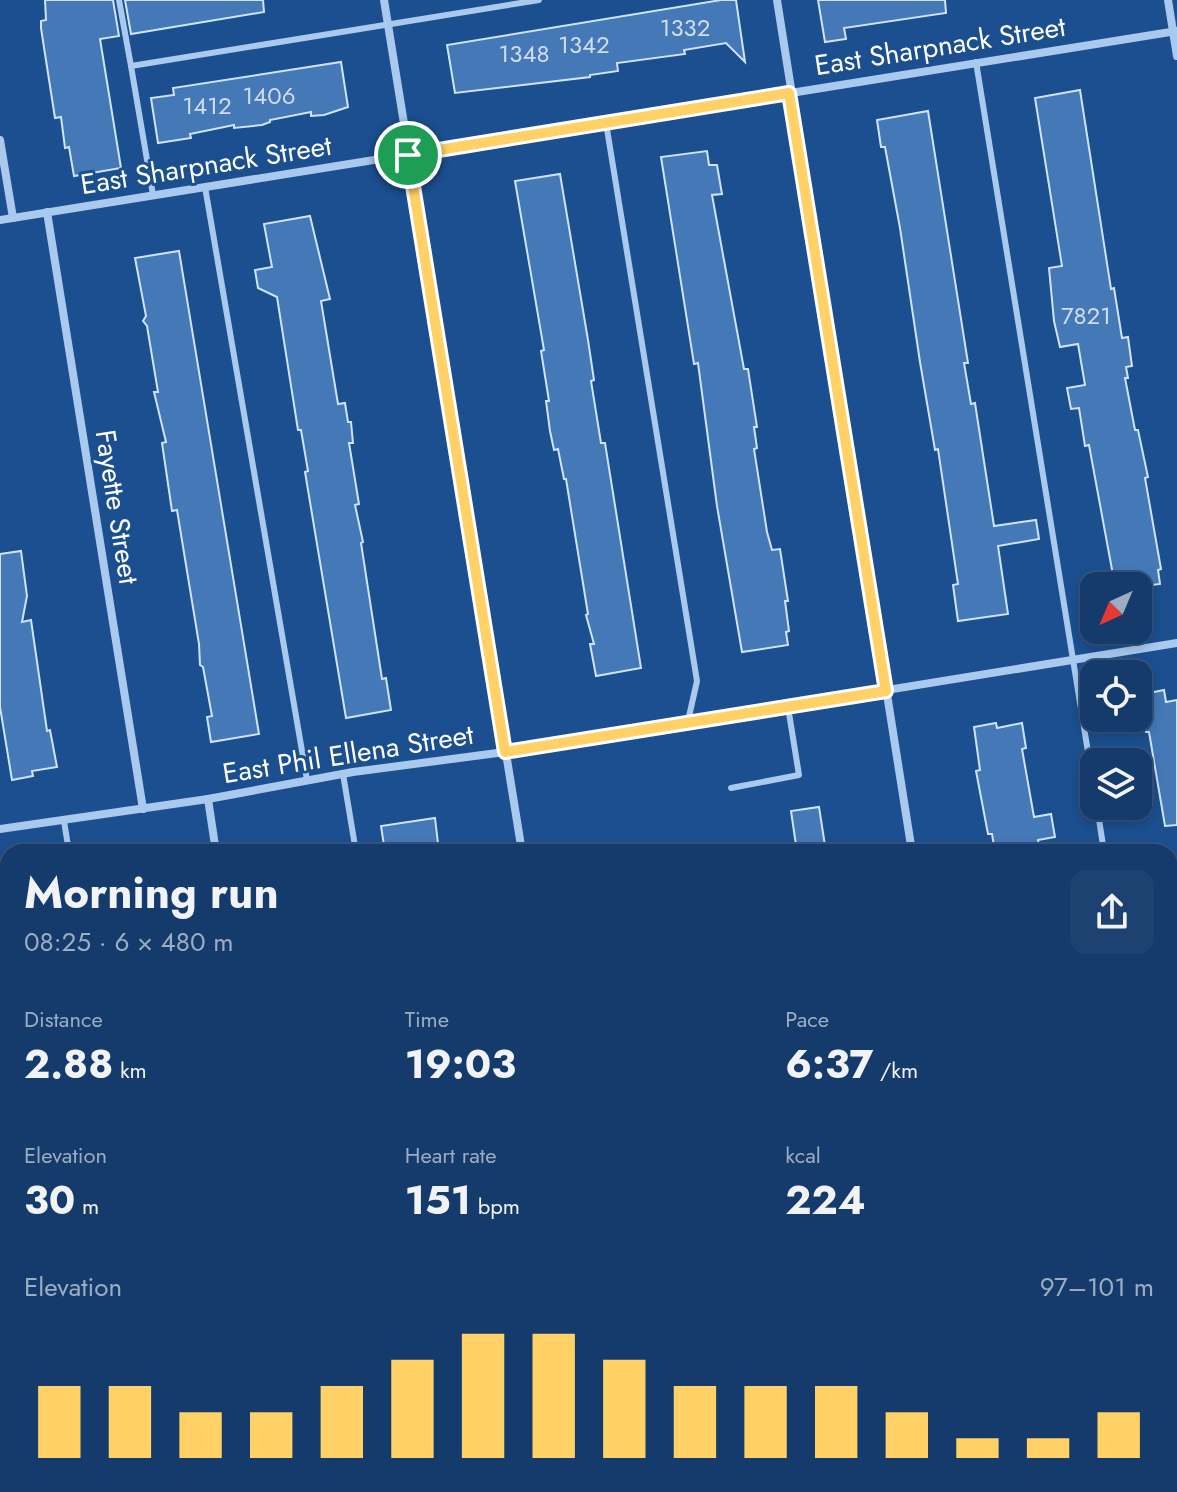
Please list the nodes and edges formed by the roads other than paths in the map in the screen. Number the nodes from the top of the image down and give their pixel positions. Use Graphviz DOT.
graph roads {
  1 [pos="119,0"];
  2 [pos="384,0"];
  3 [pos="539,0"];
  4 [pos="777,0"];
  5 [pos="1168,0"];
  6 [pos="388,23"];
  7 [pos="1175,32"];
  8 [pos="1177,56"];
  9 [pos="976,62"];
  10 [pos="131,66"];
  11 [pos="789,93"];
  12 [pos="606,123"];
  13 [pos="0,140"];
  14 [pos="408,155"];
  15 [pos="205,187"];
  16 [pos="153,195"];
  17 [pos="47,212"];
  18 [pos="13,218"];
  19 [pos="0,220"];
  20 [pos="1177,643"];
  21 [pos="1073,661"];
  22 [pos="886,691"];
  23 [pos="788,707"];
  24 [pos="688,721"];
  25 [pos="1087,748"];
  26 [pos="505,752"];
  27 [pos="343,774"];
  28 [pos="307,780"];
  29 [pos="731,788"];
  30 [pos="208,799"];
  31 [pos="143,809"];
  32 [pos="1099,820"];
  33 [pos="64,821"];
  34 [pos="0,829"];
  35 [pos="68,844"];
  36 [pos="215,844"];
  37 [pos="355,844"];
  38 [pos="521,844"];
  39 [pos="911,844"];
  40 [pos="1103,844"];
  1 -- 10 [label="lane"];
  2 -- 6 [label="street"];
  3 -- 6 [label="lane"];
  4 -- 11 [label="street"];
  5 -- 7 [label="street"];
  6 -- 10 [label="lane"];
  6 -- 14 [label="street"];
  7 -- 8 [label="street"];
  7 -- 9 [label="street, East Sharpnack Street"];
  9 -- 11 [label="street, East Sharpnack Street"];
  9 -- 21 [label="lane"];
  10 -- 16 [label="lane"];
  11 -- 12 [label="street, East Sharpnack Street"];
  11 -- 22 [label="street"];
  12 -- 14 [label="street, East Sharpnack Street"];
  12 -- 24 [label="lane"];
  13 -- 18 [label="street"];
  14 -- 15 [label="street, East Sharpnack Street"];
  14 -- 26 [label="street"];
  15 -- 16 [label="street, East Sharpnack Street"];
  15 -- 28 [label="lane"];
  16 -- 17 [label="street, East Sharpnack Street"];
  17 -- 18 [label="street, East Sharpnack Street"];
  17 -- 31 [label="street, Fayette Street"];
  18 -- 19 [label="street, East Sharpnack Street"];
  20 -- 21 [label="street, East Phil Ellena Street"];
  21 -- 22 [label="street, East Phil Ellena Street"];
  21 -- 25 [label="lane"];
  22 -- 23 [label="street, East Phil Ellena Street"];
  22 -- 39 [label="street"];
  23 -- 24 [label="street, East Phil Ellena Street"];
  23 -- 29 [label="lane"];
  24 -- 26 [label="street, East Phil Ellena Street"];
  26 -- 27 [label="street, East Phil Ellena Street"];
  26 -- 38 [label="street"];
  27 -- 28 [label="street, East Phil Ellena Street"];
  27 -- 37 [label="lane"];
  28 -- 30 [label="street, East Phil Ellena Street"];
  30 -- 31 [label="street, East Phil Ellena Street"];
  30 -- 36 [label="street"];
  31 -- 33 [label="street, East Phil Ellena Street"];
  32 -- 40 [label="lane"];
  33 -- 34 [label="street, East Phil Ellena Street"];
  33 -- 35 [label="lane"];
}
